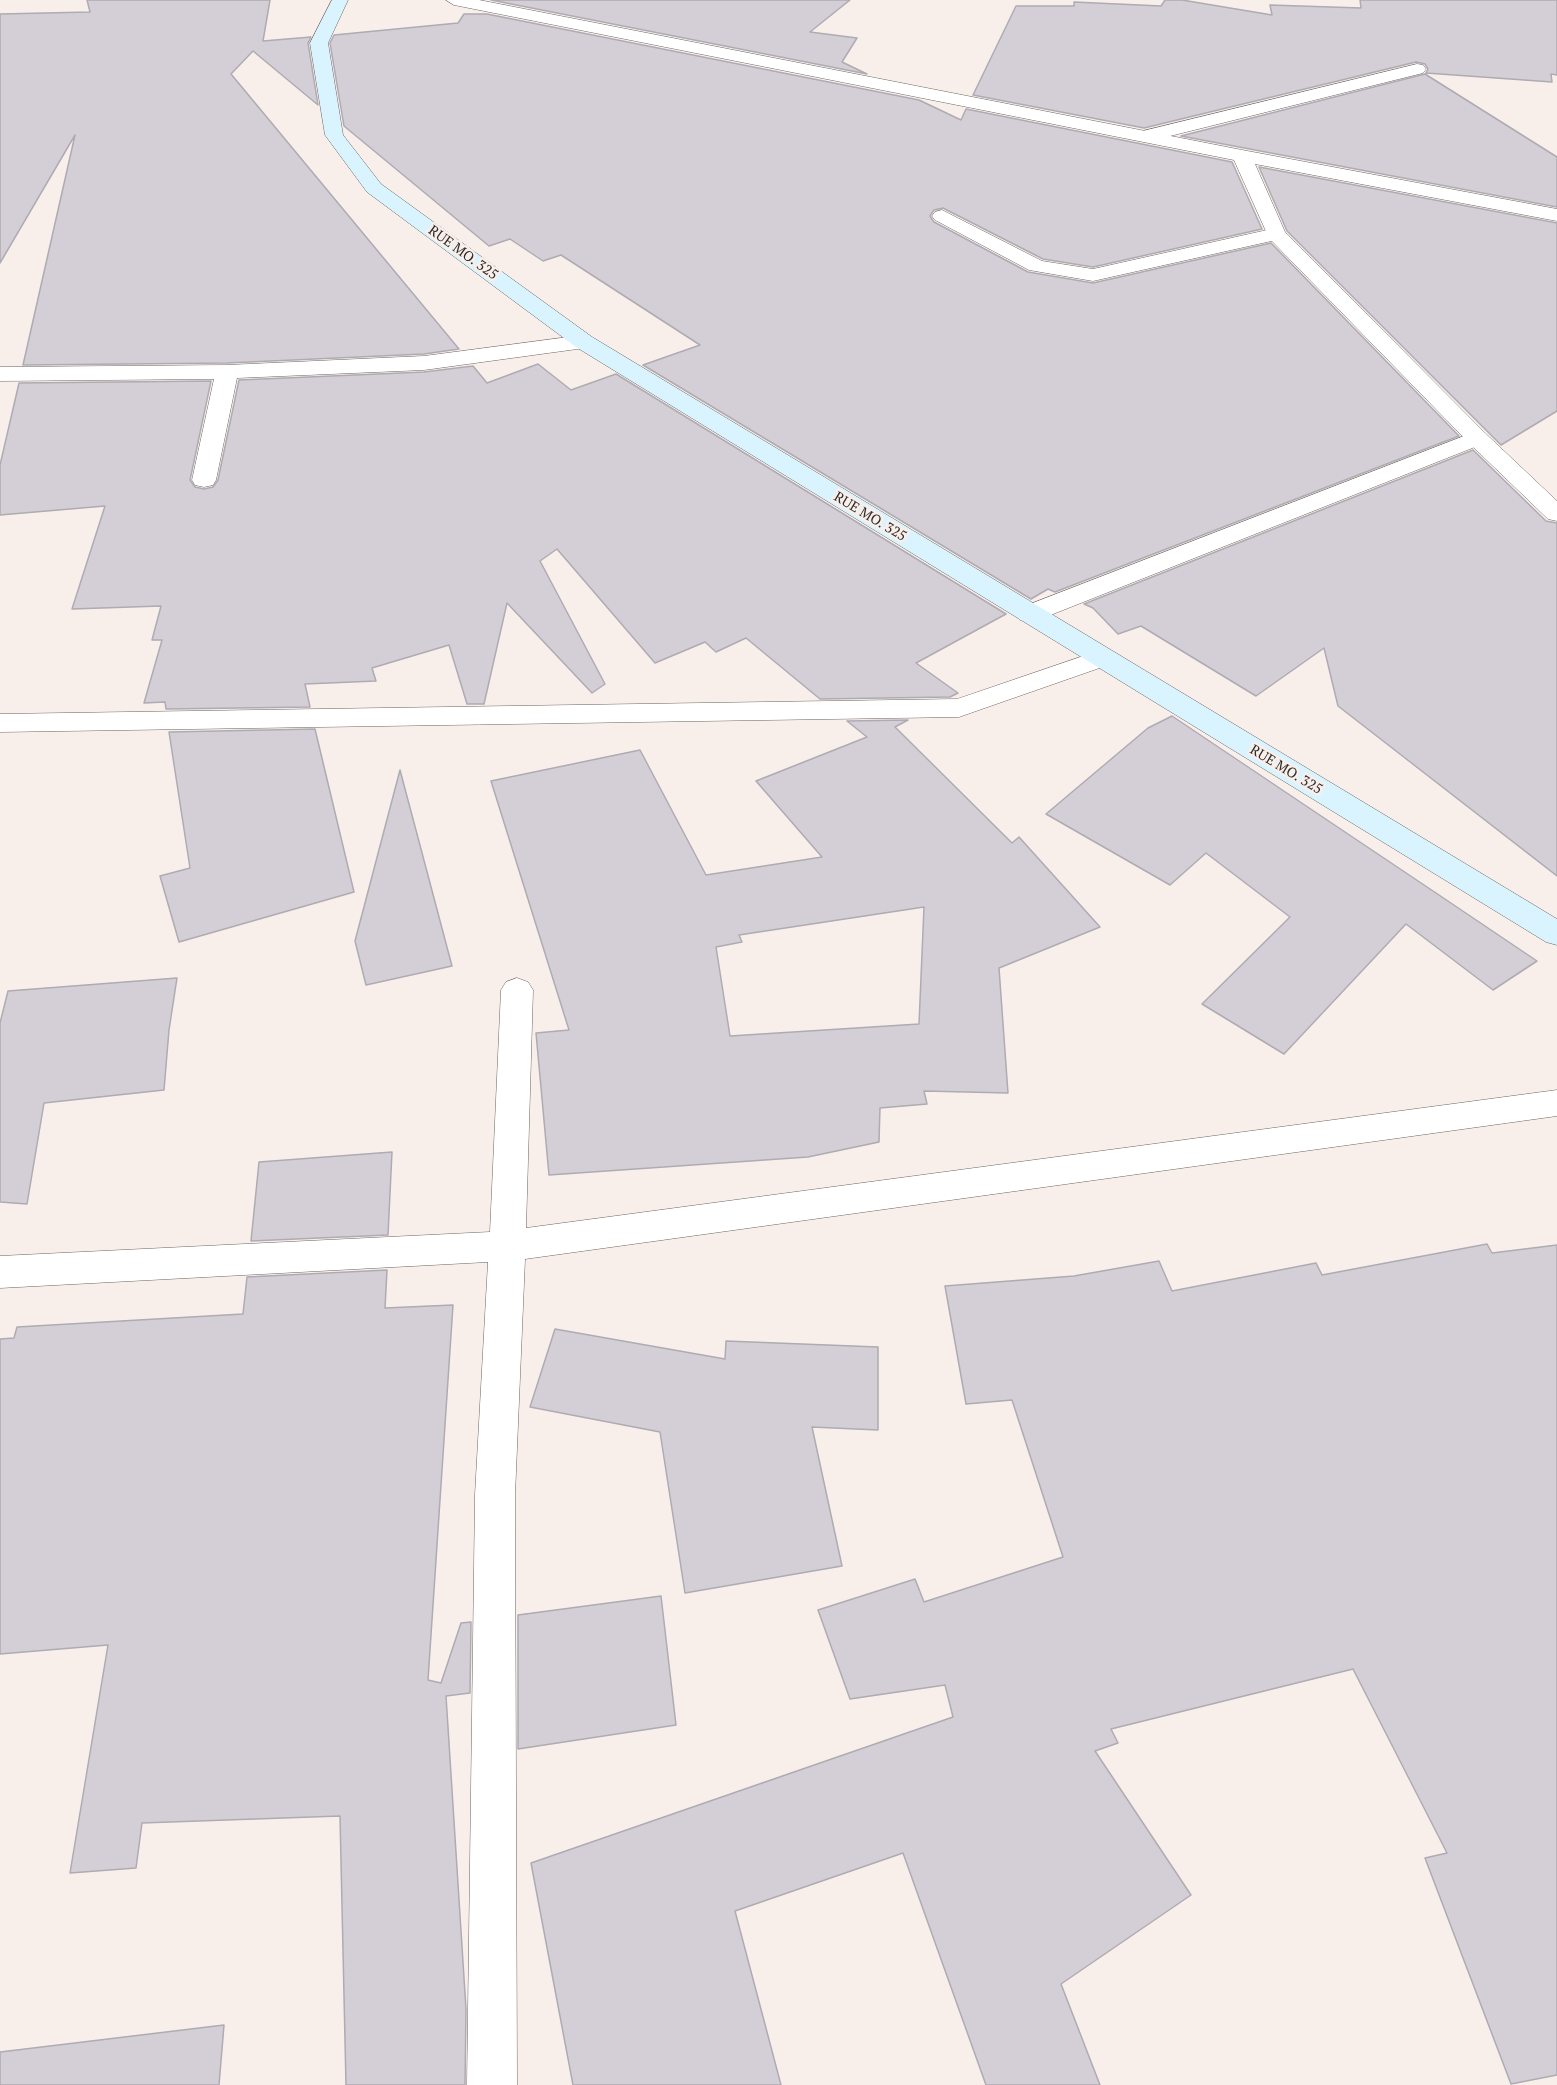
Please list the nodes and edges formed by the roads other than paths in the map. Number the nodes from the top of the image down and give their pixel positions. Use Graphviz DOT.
graph roads {
  1 [pos="340,0"];
  2 [pos="454,0"];
  3 [pos="1417,69"];
  4 [pos="1146,136"];
  5 [pos="1242,156"];
  6 [pos="1557,215"];
  7 [pos="942,216"];
  8 [pos="1276,234"];
  9 [pos="584,342"];
  10 [pos="227,372"];
  11 [pos="0,374"];
  12 [pos="1476,438"];
  13 [pos="204,480"];
  14 [pos="1557,514"];
  15 [pos="1029,614"];
  16 [pos="1101,658"];
  17 [pos="0,723"];
  18 [pos="1557,934"];
  19 [pos="517,990"];
  20 [pos="1557,1103"];
  21 [pos="507,1246"];
  22 [pos="0,1272"];
  23 [pos="492,2085"];
  1 -- 9 [label="street, RUE MO. 325"];
  2 -- 4 [label="street"];
  3 -- 4 [label="street"];
  4 -- 5 [label="street"];
  5 -- 6 [label="street"];
  5 -- 8 [label="street"];
  7 -- 8 [label="street"];
  8 -- 12 [label="street"];
  9 -- 10 [label="street"];
  9 -- 15 [label="street, RUE MO. 325"];
  10 -- 11 [label="street"];
  10 -- 13 [label="street"];
  12 -- 14 [label="street"];
  12 -- 15 [label="street"];
  15 -- 16 [label="street, RUE MO. 325"];
  16 -- 17 [label="street"];
  16 -- 18 [label="street, RUE MO. 325"];
  19 -- 21 [label="street"];
  20 -- 21 [label="street"];
  21 -- 22 [label="street"];
  21 -- 23 [label="street"];
}
